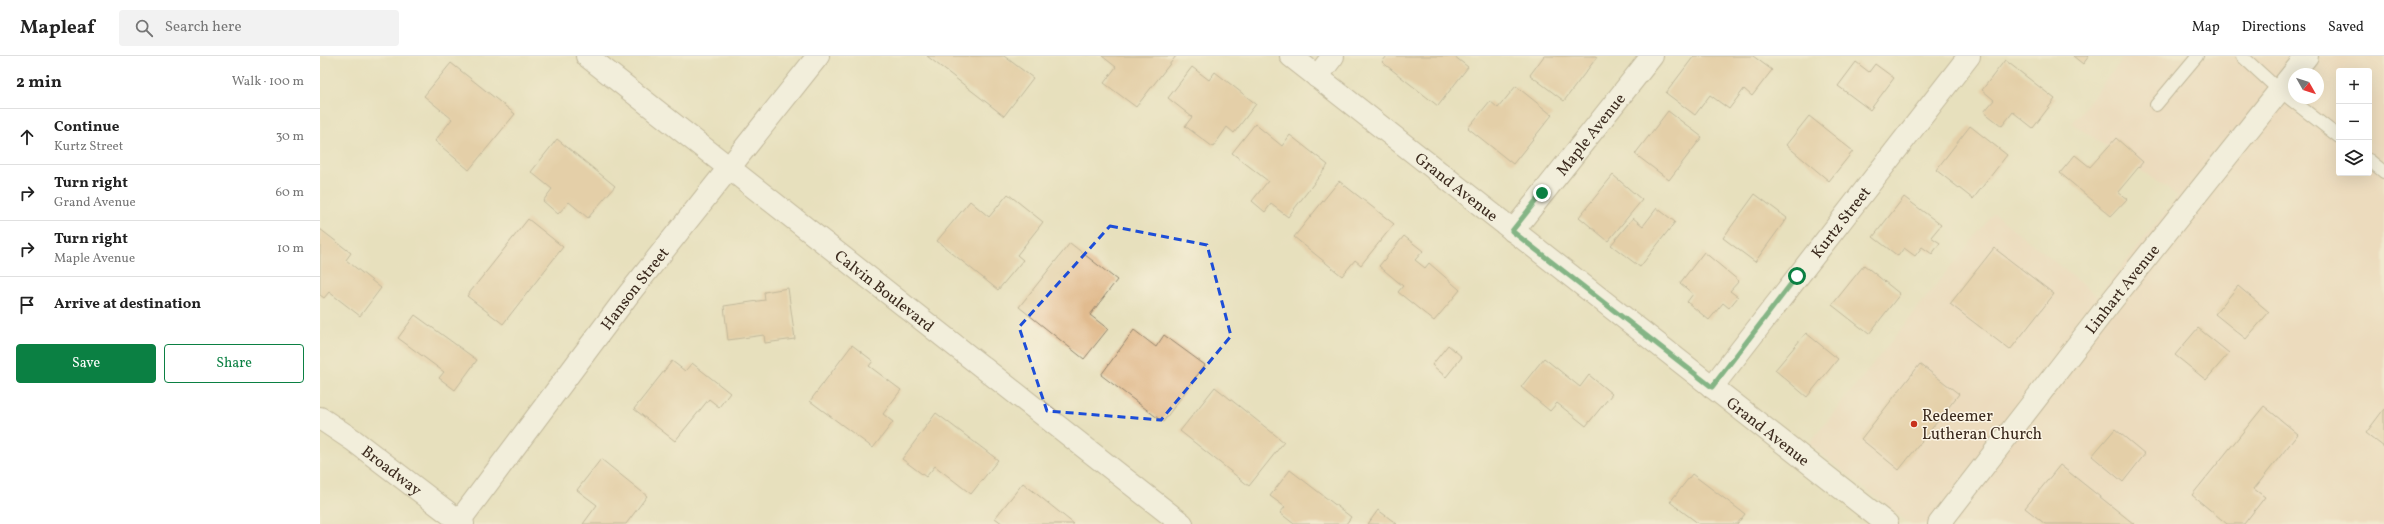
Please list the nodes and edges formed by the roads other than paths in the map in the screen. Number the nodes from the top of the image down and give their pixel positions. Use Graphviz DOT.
graph roads {
  1 [pos="587,56"];
  2 [pos="818,56"];
  3 [pos="1291,56"];
  4 [pos="1333,56"];
  5 [pos="1652,56"];
  6 [pos="1969,56"];
  7 [pos="2197,56"];
  8 [pos="2307,56"];
  9 [pos="2249,58"];
  10 [pos="1317,77"];
  11 [pos="2280,91"];
  12 [pos="2156,105"];
  13 [pos="2336,135"];
  14 [pos="2372,162"];
  15 [pos="729,168"];
  16 [pos="2384,172"];
  17 [pos="1512,231"];
  18 [pos="1712,387"];
  19 [pos="320,418"];
  20 [pos="460,523"];
  21 [pos="1182,524"];
  22 [pos="1887,524"];
  23 [pos="1938,524"];
  1 -- 15 [label="street, Calvin Boulevard"];
  2 -- 15 [label="street, Hanson Street"];
  3 -- 10 [label="street, Grand Avenue"];
  4 -- 10 [label="street"];
  5 -- 17 [label="street, Maple Avenue"];
  6 -- 18 [label="street, Kurtz Street"];
  7 -- 12 [label="lane"];
  8 -- 11 [label="street, Linhart Avenue"];
  9 -- 11 [label="lane"];
  10 -- 17 [label="street, Grand Avenue"];
  11 -- 13 [label="lane"];
  11 -- 23 [label="street, Linhart Avenue"];
  14 -- 16 [label="lane"];
  15 -- 20 [label="street, Hanson Street"];
  15 -- 21 [label="street, Calvin Boulevard"];
  17 -- 18 [label="street, Grand Avenue"];
  18 -- 22 [label="street, Grand Avenue"];
  19 -- 20 [label="street, Broadway"];
}
